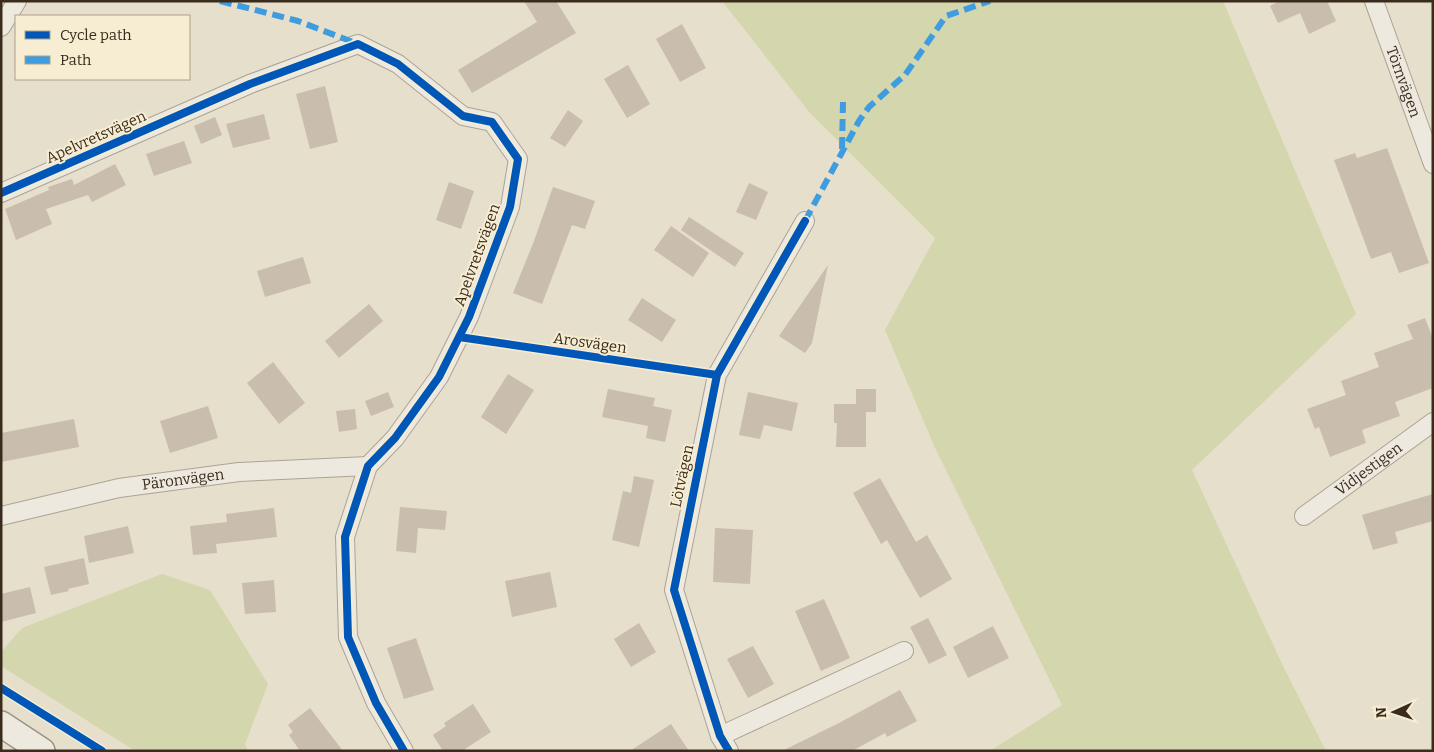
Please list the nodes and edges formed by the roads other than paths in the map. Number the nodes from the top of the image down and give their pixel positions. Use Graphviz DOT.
graph roads {
  1 [pos="17,1"];
  2 [pos="1374,1"];
  3 [pos="1,27"];
  4 [pos="1433,164"];
  5 [pos="1,193"];
  6 [pos="805,221"];
  7 [pos="1433,422"];
  8 [pos="368,466"];
  9 [pos="1,516"];
  10 [pos="1304,516"];
  11 [pos="904,651"];
  12 [pos="1,724"];
  13 [pos="724,743"];
  14 [pos="42,751"];
  15 [pos="404,751"];
  1 -- 3 [label="street"];
  2 -- 4 [label="street, Törnvägen"];
  5 -- 8 [label="street, Apelvretsvägen"];
  6 -- 13 [label="street, Lötvägen"];
  7 -- 10 [label="street, Vidjestigen"];
  8 -- 9 [label="street, Päronvägen"];
  8 -- 15 [label="street, Apelvretsvägen"];
  11 -- 13 [label="street, Lötvägen"];
  12 -- 14 [label="main road"];
}
